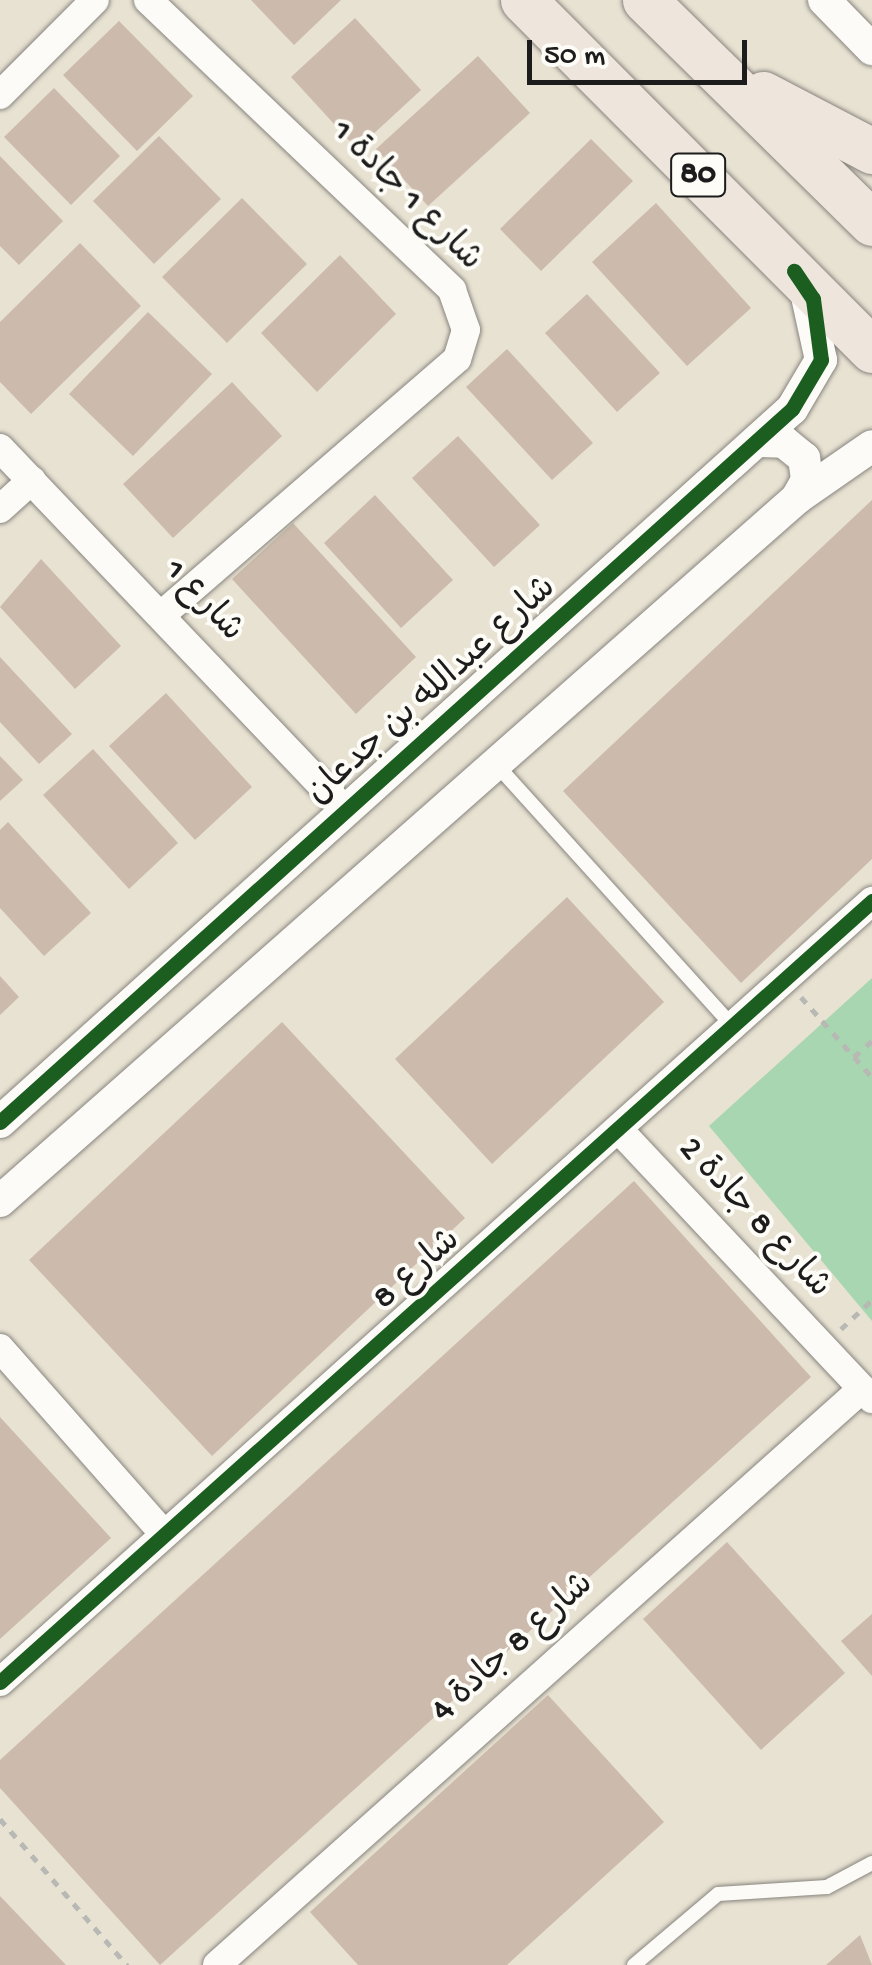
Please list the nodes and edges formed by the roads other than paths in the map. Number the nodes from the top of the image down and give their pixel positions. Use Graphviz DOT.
graph roads {
  1 [pos="95,0"];
  2 [pos="148,0"];
  3 [pos="524,0"];
  4 [pos="644,0"];
  5 [pos="824,0"];
  6 [pos="872,48"];
  7 [pos="710,64"];
  8 [pos="0,95"];
  9 [pos="872,151"];
  10 [pos="872,223"];
  11 [pos="794,271"];
  12 [pos="872,350"];
  13 [pos="760,441"];
  14 [pos="872,446"];
  15 [pos="0,448"];
  16 [pos="32,480"];
  17 [pos="797,498"];
  18 [pos="0,509"];
  19 [pos="163,614"];
  20 [pos="493,762"];
  21 [pos="345,810"];
  22 [pos="872,901"];
  23 [pos="122,1012"];
  24 [pos="734,1028"];
  25 [pos="73,1056"];
  26 [pos="158,1058"];
  27 [pos="105,1106"];
  28 [pos="0,1122"];
  29 [pos="622,1133"];
  30 [pos="0,1202"];
  31 [pos="0,1348"];
  32 [pos="867,1394"];
  33 [pos="164,1534"];
  34 [pos="0,1682"];
  35 [pos="872,1863"];
  36 [pos="217,1965"];
  37 [pos="634,1965"];
  1 -- 8 [label="street"];
  2 -- 19 [label="street, شارع 1 جادة 1"];
  3 -- 11 [label="highway, 80"];
  4 -- 7 [label="highway, 80"];
  5 -- 6 [label="street"];
  7 -- 9 [label="highway"];
  7 -- 10 [label="highway, 80"];
  11 -- 12 [label="highway, 80"];
  11 -- 13 [label="street, شارع عبدالله بن جدعان"];
  13 -- 17 [label="street"];
  13 -- 21 [label="street, شارع عبدالله بن جدعان"];
  14 -- 17 [label="street"];
  15 -- 16 [label="street, شارع 1"];
  16 -- 18 [label="street"];
  16 -- 19 [label="street, شارع 1"];
  17 -- 20 [label="street"];
  19 -- 21 [label="street, شارع 1"];
  20 -- 24 [label="lane"];
  20 -- 26 [label="street"];
  21 -- 23 [label="street, شارع عبدالله بن جدعان"];
  22 -- 24 [label="street, شارع 8"];
  23 -- 25 [label="street, شارع عبدالله بن جدعان"];
  23 -- 26 [label="street"];
  24 -- 29 [label="street, شارع 8"];
  25 -- 27 [label="street"];
  25 -- 28 [label="street, شارع عبدالله بن جدعان"];
  26 -- 27 [label="street"];
  27 -- 30 [label="street"];
  29 -- 32 [label="street, شارع 8 جادة 2"];
  29 -- 33 [label="street, شارع 8"];
  31 -- 33 [label="street"];
  32 -- 36 [label="street, شارع 8 جادة 4"];
  33 -- 34 [label="street, شارع 8"];
  35 -- 37 [label="lane"];
}
